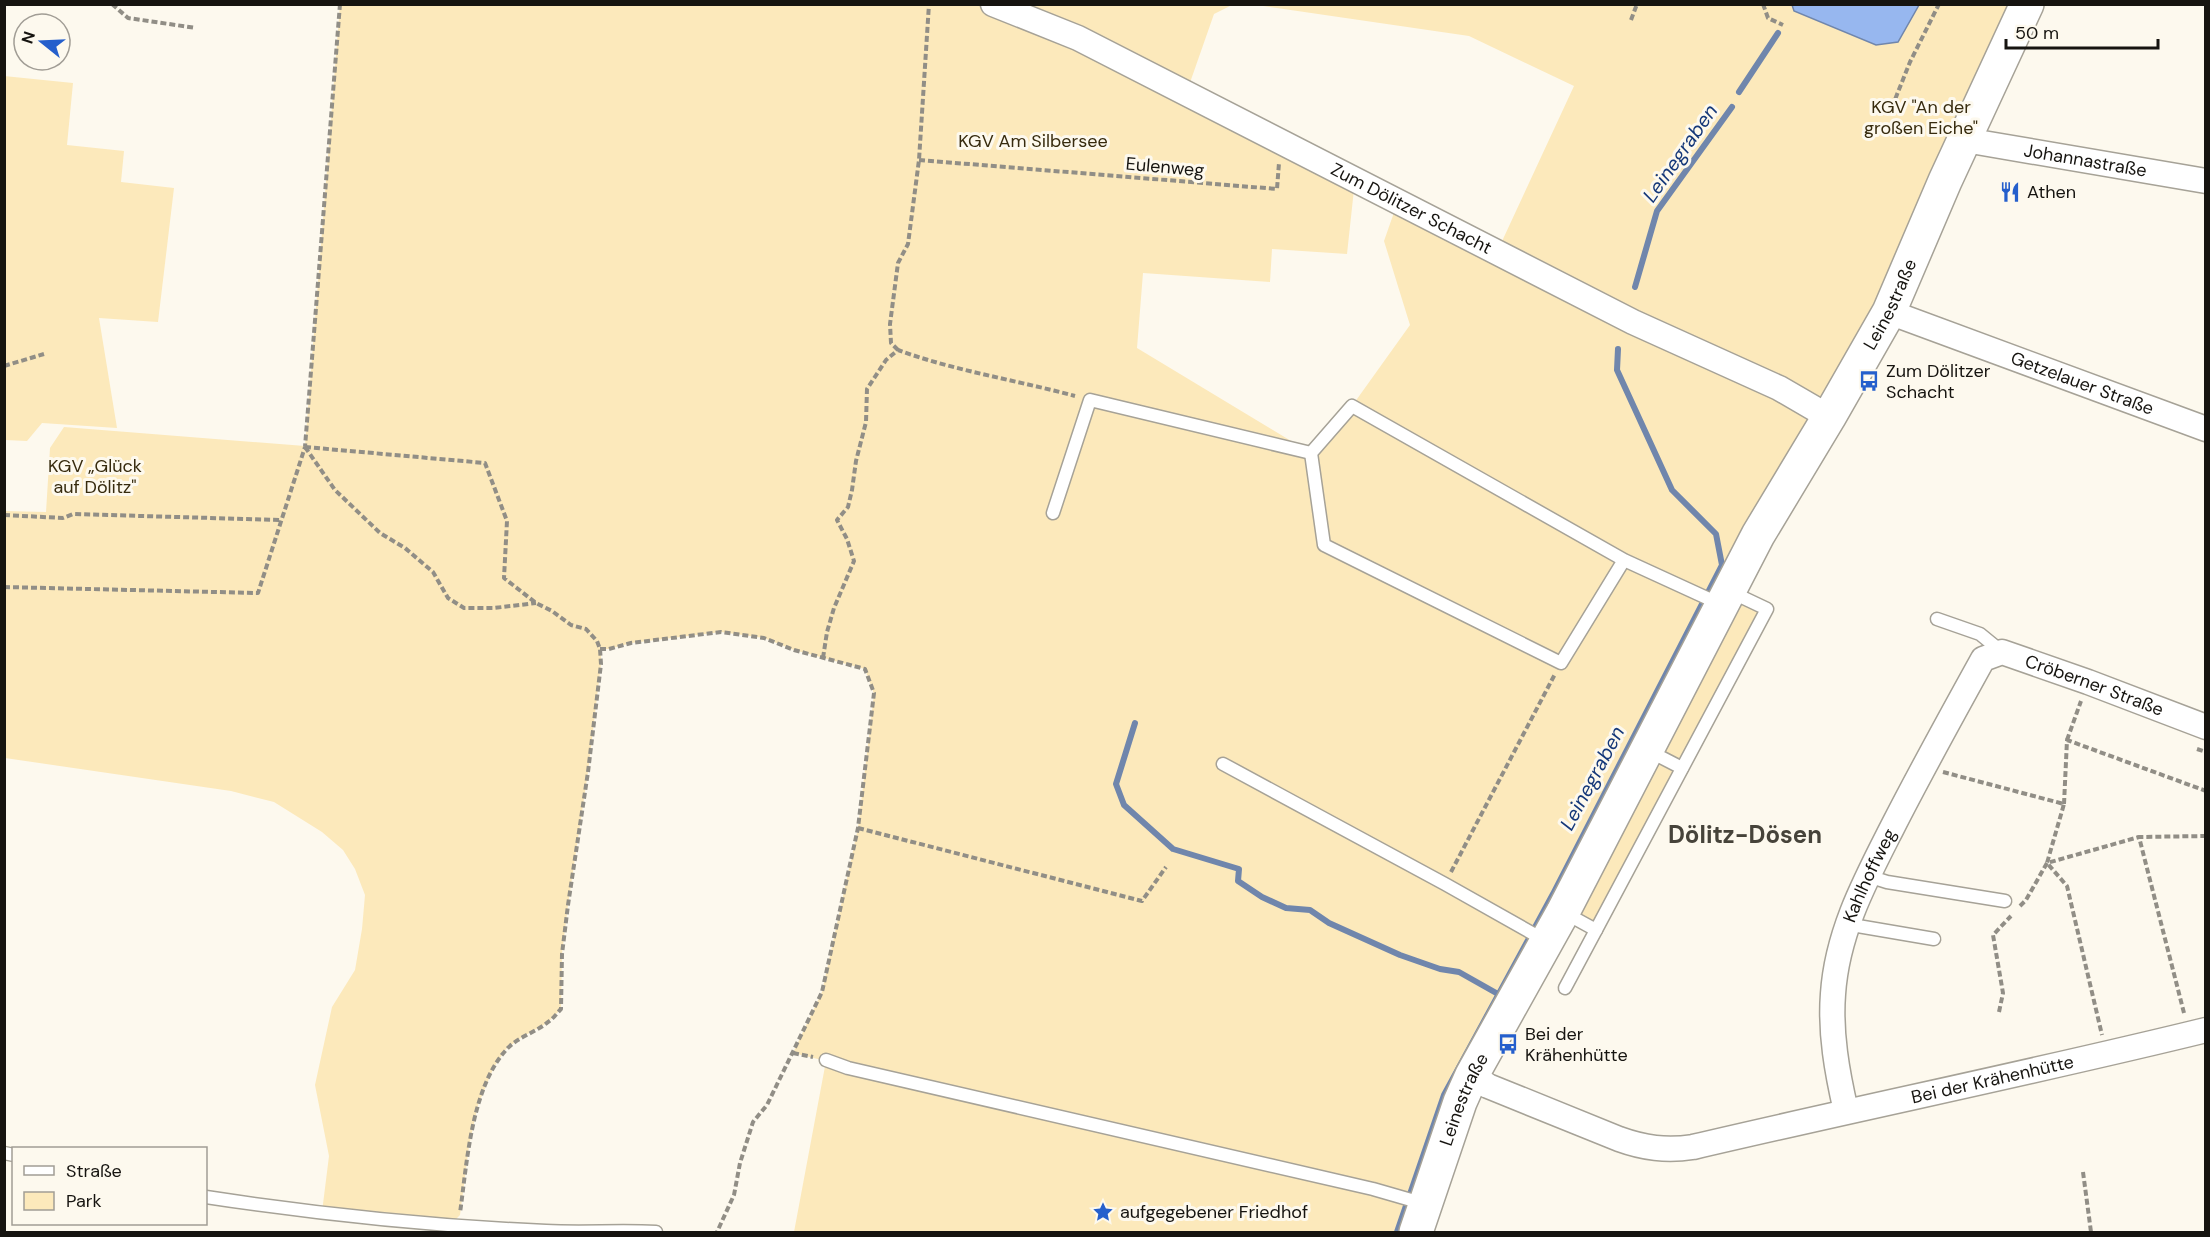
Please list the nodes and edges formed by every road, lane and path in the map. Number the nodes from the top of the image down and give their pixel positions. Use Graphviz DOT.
graph roads {
  1 [pos="112,4"];
  2 [pos="340,4"];
  3 [pos="929,4"];
  4 [pos="993,4"];
  5 [pos="1637,4"];
  6 [pos="1763,4"];
  7 [pos="1939,4"];
  8 [pos="2027,4"];
  9 [pos="1631,20"];
  10 [pos="1783,25"];
  11 [pos="196,28"];
  12 [pos="1892,107"];
  13 [pos="1965,140"];
  14 [pos="919,160"];
  15 [pos="2205,181"];
  16 [pos="1277,189"];
  17 [pos="1889,312"];
  18 [pos="898,350"];
  19 [pos="44,354"];
  20 [pos="4,366"];
  21 [pos="1090,400"];
  22 [pos="1829,417"];
  23 [pos="2205,429"];
  24 [pos="305,447"];
  25 [pos="1311,453"];
  26 [pos="1053,513"];
  27 [pos="4,515"];
  28 [pos="281,520"];
  29 [pos="1624,560"];
  30 [pos="4,587"];
  31 [pos="1715,597"];
  32 [pos="536,603"];
  33 [pos="1938,619"];
  34 [pos="600,648"];
  35 [pos="1993,656"];
  36 [pos="823,658"];
  37 [pos="1561,663"];
  38 [pos="2088,682"];
  39 [pos="2205,727"];
  40 [pos="2067,740"];
  41 [pos="1647,750"];
  42 [pos="1223,764"];
  43 [pos="1923,767"];
  44 [pos="1682,768"];
  45 [pos="2205,791"];
  46 [pos="2064,804"];
  47 [pos="858,828"];
  48 [pos="2205,836"];
  49 [pos="2139,837"];
  50 [pos="2047,863"];
  51 [pos="1166,867"];
  52 [pos="1868,876"];
  53 [pos="1445,884"];
  54 [pos="2005,901"];
  55 [pos="1563,912"];
  56 [pos="1846,924"];
  57 [pos="1596,930"];
  58 [pos="1537,936"];
  59 [pos="1934,939"];
  60 [pos="1565,988"];
  61 [pos="1999,1012"];
  62 [pos="2197,1032"];
  63 [pos="2106,1054"];
  64 [pos="826,1060"];
  65 [pos="1472,1075"];
  66 [pos="1846,1111"];
  67 [pos="2084,1172"];
  68 [pos="207,1197"];
  69 [pos="1415,1209"];
  70 [pos="450,1225"];
  71 [pos="548,1232"];
  72 [pos="656,1233"];
  73 [pos="717,1233"];
  74 [pos="2091,1233"];
  1 -- 11 [label="path"];
  2 -- 24 [label="path"];
  3 -- 14 [label="path"];
  4 -- 22 [label="street, Zum Dölitzer Schacht"];
  5 -- 9 [label="path"];
  6 -- 10 [label="path"];
  7 -- 12 [label="path"];
  8 -- 13 [label="main road, Leinestraße"];
  13 -- 15 [label="street, Johannastraße"];
  13 -- 17 [label="main road, Leinestraße"];
  14 -- 16 [label="path, Eulenweg"];
  14 -- 18 [label="path"];
  17 -- 22 [label="main road, Leinestraße"];
  17 -- 23 [label="street, Getzelauer Straße"];
  18 -- 21 [label="path"];
  18 -- 36 [label="path"];
  19 -- 20 [label="path"];
  21 -- 25 [label="lane"];
  21 -- 26 [label="lane"];
  22 -- 31 [label="main road, Leinestraße"];
  24 -- 28 [label="path"];
  24 -- 32 [label="path"];
  24 -- 32 [label="path"];
  25 -- 29 [label="lane"];
  25 -- 37 [label="lane"];
  27 -- 28 [label="path"];
  28 -- 30 [label="path"];
  29 -- 31 [label="lane"];
  29 -- 37 [label="lane"];
  31 -- 41 [label="main road, Leinestraße"];
  31 -- 44 [label="lane"];
  32 -- 34 [label="path"];
  33 -- 35 [label="lane"];
  34 -- 36 [label="path"];
  34 -- 70 [label="path"];
  35 -- 38 [label="street, Cröberner Straße"];
  35 -- 43 [label="street, Kahlhoffweg"];
  36 -- 47 [label="path"];
  37 -- 53 [label="path"];
  38 -- 39 [label="street, Cröberner Straße"];
  38 -- 40 [label="path"];
  40 -- 45 [label="path"];
  40 -- 46 [label="path"];
  41 -- 44 [label="lane"];
  41 -- 55 [label="main road, Leinestraße"];
  42 -- 53 [label="lane"];
  43 -- 46 [label="path"];
  43 -- 52 [label="street, Kahlhoffweg"];
  44 -- 57 [label="lane"];
  46 -- 50 [label="path"];
  47 -- 51 [label="path"];
  47 -- 73 [label="path"];
  48 -- 49 [label="path"];
  49 -- 50 [label="path"];
  49 -- 62 [label="path"];
  50 -- 61 [label="path"];
  50 -- 63 [label="path"];
  52 -- 54 [label="lane"];
  52 -- 56 [label="street, Kahlhoffweg"];
  53 -- 58 [label="lane"];
  55 -- 57 [label="lane"];
  55 -- 58 [label="main road, Leinestraße"];
  56 -- 59 [label="lane"];
  56 -- 66 [label="street, Kahlhoffweg"];
  57 -- 60 [label="lane"];
  58 -- 65 [label="main road, Leinestraße"];
  62 -- 63 [label="street, Bei der Krähenhütte"];
  63 -- 66 [label="street, Bei der Krähenhütte"];
  64 -- 69 [label="lane"];
  65 -- 66 [label="street, Bei der Krähenhütte"];
  65 -- 69 [label="main road, Leinestraße"];
  67 -- 74 [label="path"];
  68 -- 70 [label="lane"];
  70 -- 71 [label="lane"];
  71 -- 72 [label="lane"];
}
